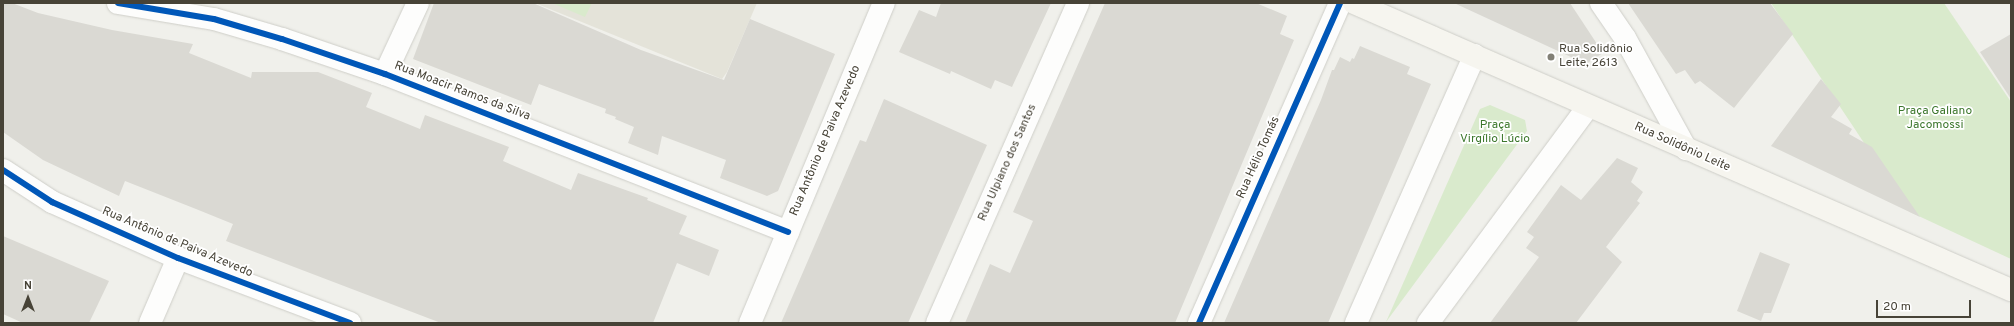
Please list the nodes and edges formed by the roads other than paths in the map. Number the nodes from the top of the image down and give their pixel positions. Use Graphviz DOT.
graph roads {
  1 [pos="118,3"];
  2 [pos="418,3"];
  3 [pos="884,3"];
  4 [pos="1078,3"];
  5 [pos="1340,3"];
  6 [pos="1354,3"];
  7 [pos="1600,3"];
  8 [pos="1475,55"];
  9 [pos="385,74"];
  10 [pos="1588,107"];
  11 [pos="1686,149"];
  12 [pos="3,170"];
  13 [pos="788,232"];
  14 [pos="178,258"];
  15 [pos="2011,290"];
  16 [pos="150,323"];
  17 [pos="350,323"];
  18 [pos="750,323"];
  19 [pos="937,323"];
  20 [pos="1199,323"];
  21 [pos="1356,323"];
  22 [pos="1428,323"];
  1 -- 9 [label="street, Rua Moacir Ramos da Silva"];
  2 -- 9 [label="street"];
  3 -- 13 [label="street, Rua Antônio de Paiva Azevedo"];
  4 -- 19 [label="street, Rua Ulpiano dos Santos"];
  5 -- 20 [label="street, Rua Hélio Tomás"];
  6 -- 8 [label="main road, Rua Solidônio Leite"];
  7 -- 11 [label="street"];
  8 -- 10 [label="main road, Rua Solidônio Leite"];
  8 -- 21 [label="street"];
  9 -- 13 [label="street, Rua Moacir Ramos da Silva"];
  10 -- 11 [label="main road, Rua Solidônio Leite"];
  10 -- 22 [label="street"];
  11 -- 15 [label="main road, Rua Solidônio Leite"];
  12 -- 14 [label="street, Rua Antônio de Paiva Azevedo"];
  13 -- 18 [label="street, Rua Antônio de Paiva Azevedo"];
  14 -- 16 [label="street"];
  14 -- 17 [label="street, Rua Antônio de Paiva Azevedo"];
}
